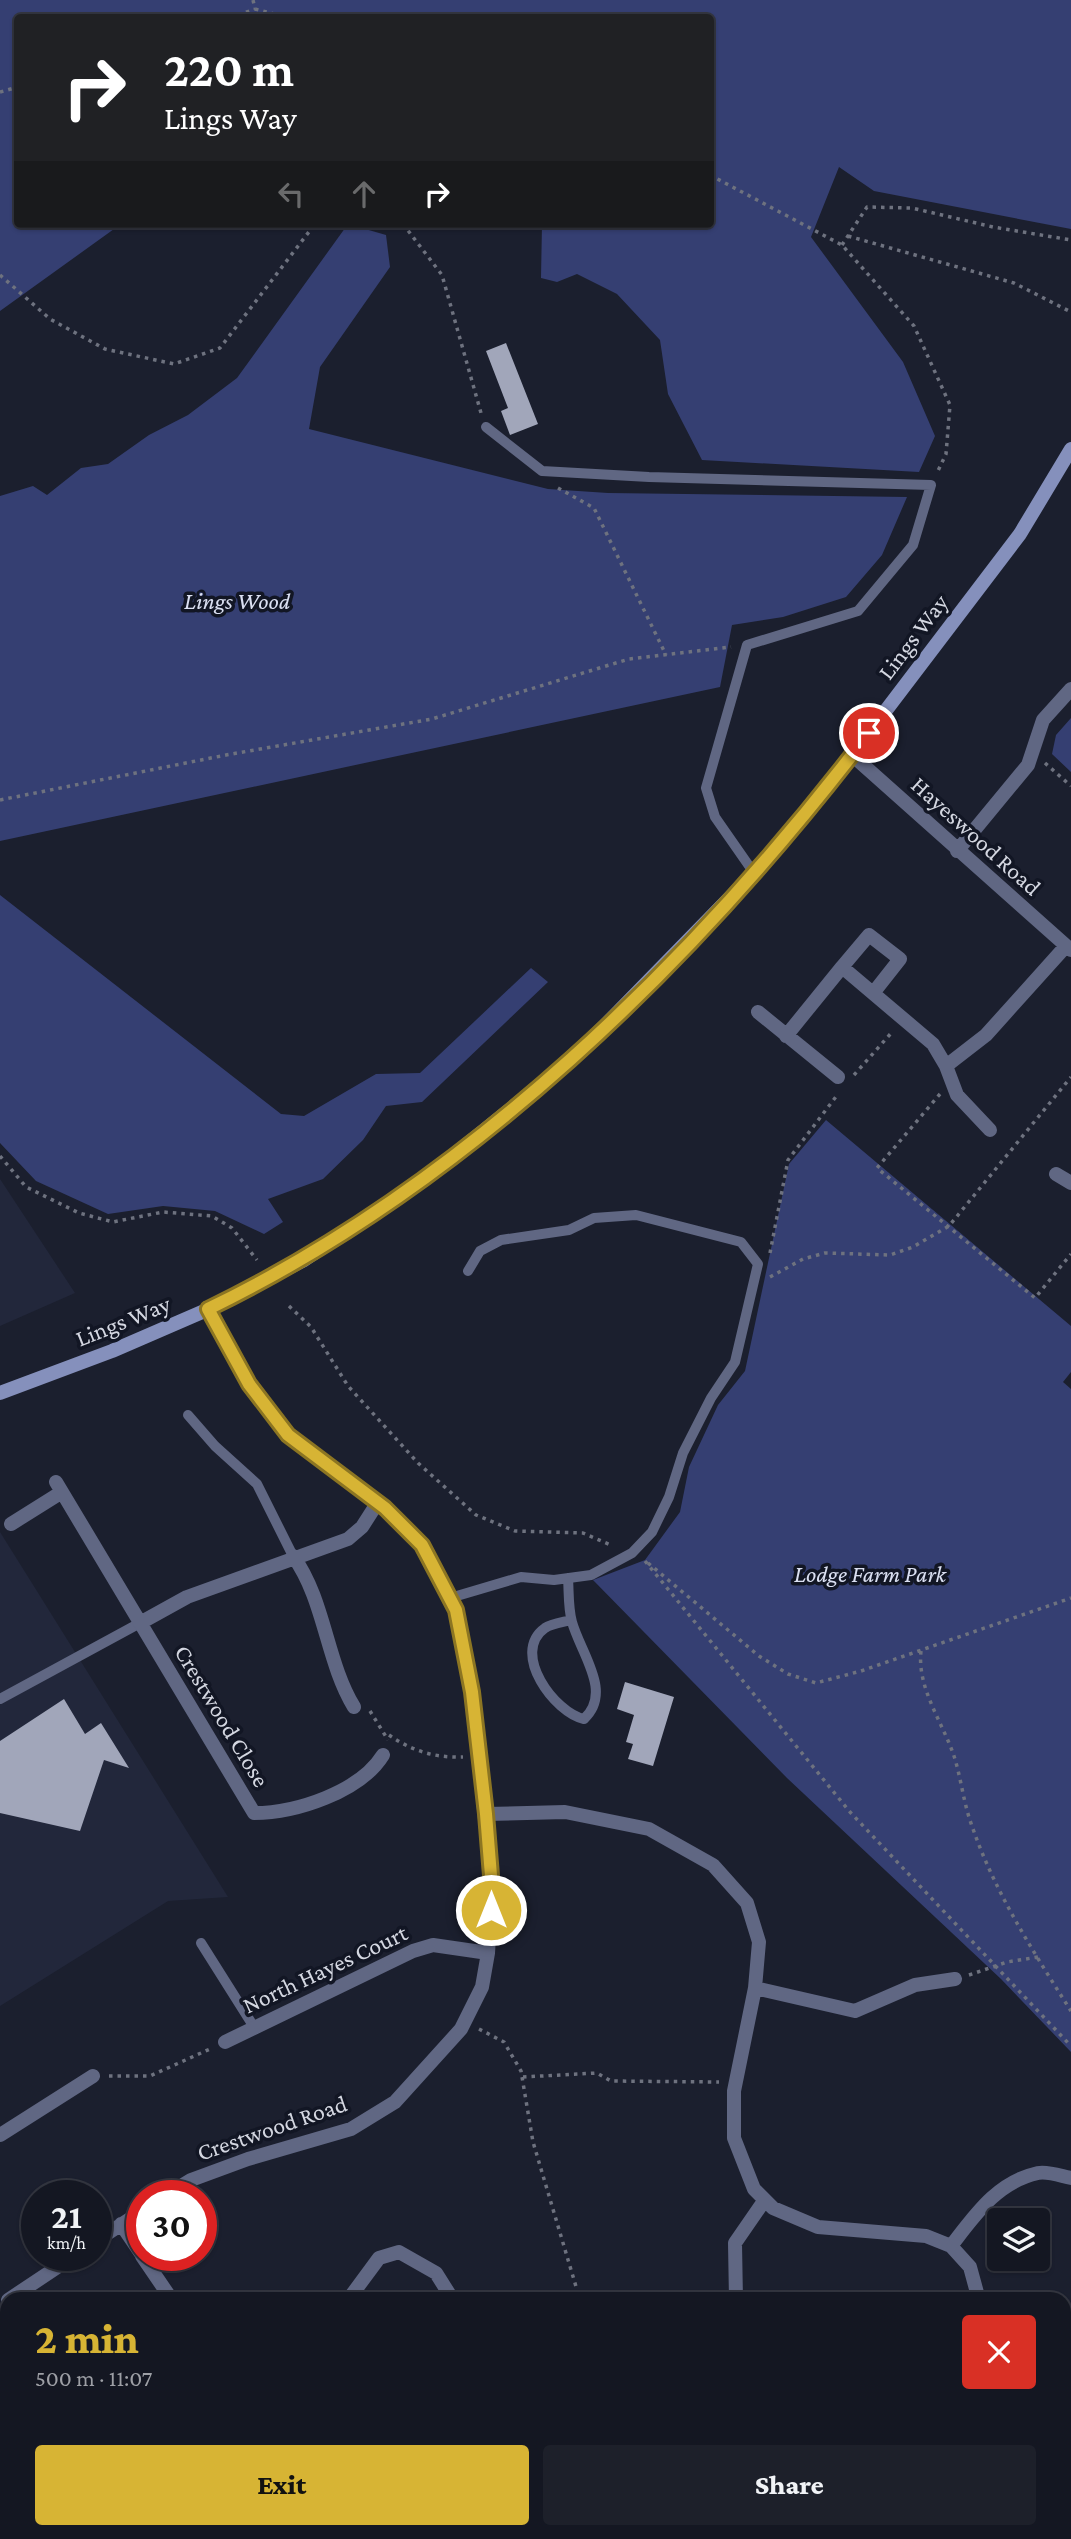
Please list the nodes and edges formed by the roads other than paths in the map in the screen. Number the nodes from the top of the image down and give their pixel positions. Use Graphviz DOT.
graph roads {
  1 [pos="486,426"];
  2 [pos="1071,449"];
  3 [pos="1071,689"];
  4 [pos="852,755"];
  5 [pos="957,851"];
  6 [pos="754,873"];
  7 [pos="1069,948"];
  8 [pos="842,967"];
  9 [pos="874,992"];
  10 [pos="758,1012"];
  11 [pos="786,1035"];
  12 [pos="946,1066"];
  13 [pos="838,1077"];
  14 [pos="990,1130"];
  15 [pos="1056,1174"];
  16 [pos="1071,1183"];
  17 [pos="468,1271"];
  18 [pos="208,1309"];
  19 [pos="0,1393"];
  20 [pos="188,1415"];
  21 [pos="378,1502"];
  22 [pos="11,1524"];
  23 [pos="293,1556"];
  24 [pos="568,1578"];
  25 [pos="450,1598"];
  26 [pos="571,1620"];
  27 [pos="140,1623"];
  28 [pos="0,1699"];
  29 [pos="354,1707"];
  30 [pos="383,1755"];
  31 [pos="486,1814"];
  32 [pos="201,1943"];
  33 [pos="488,1953"];
  34 [pos="955,1979"];
  35 [pos="755,1989"];
  36 [pos="254,2028"];
  37 [pos="225,2042"];
  38 [pos="93,2076"];
  39 [pos="0,2136"];
  40 [pos="1071,2178"];
  41 [pos="191,2180"];
  42 [pos="764,2201"];
  43 [pos="126,2221"];
  44 [pos="121,2224"];
  45 [pos="112,2230"];
  46 [pos="126,2231"];
  47 [pos="951,2246"];
  48 [pos="52,2271"];
  49 [pos="153,2271"];
  50 [pos="20,2292"];
  51 [pos="167,2292"];
  52 [pos="354,2292"];
  53 [pos="448,2292"];
  54 [pos="737,2292"];
  55 [pos="977,2292"];
  1 -- 6 [label="lane"];
  2 -- 4 [label="street, Lings Way"];
  3 -- 5 [label="street"];
  4 -- 5 [label="street, Hayeswood Road"];
  4 -- 6 [label="street, Lings Way"];
  5 -- 7 [label="street, Hayeswood Road"];
  6 -- 18 [label="street, Lings Way"];
  7 -- 12 [label="street"];
  8 -- 9 [label="street"];
  8 -- 9 [label="street"];
  8 -- 11 [label="street"];
  9 -- 12 [label="street"];
  10 -- 11 [label="street"];
  11 -- 13 [label="street"];
  12 -- 14 [label="street"];
  15 -- 16 [label="street"];
  17 -- 24 [label="lane"];
  18 -- 19 [label="street, Lings Way"];
  18 -- 21 [label="street, Crestwood Road"];
  20 -- 23 [label="lane"];
  21 -- 23 [label="street"];
  21 -- 25 [label="street, Crestwood Road"];
  22 -- 27 [label="street, Crestwood Close"];
  23 -- 27 [label="street"];
  23 -- 29 [label="street"];
  24 -- 25 [label="lane"];
  24 -- 26 [label="lane"];
  25 -- 31 [label="street, Crestwood Road"];
  26 -- 26 [label="lane"];
  27 -- 28 [label="lane"];
  27 -- 30 [label="street, Crestwood Close"];
  31 -- 33 [label="street, Crestwood Road"];
  31 -- 35 [label="street"];
  32 -- 36 [label="lane"];
  33 -- 36 [label="street, North Hayes Court"];
  33 -- 41 [label="street, Crestwood Road"];
  34 -- 35 [label="street"];
  35 -- 42 [label="street"];
  36 -- 37 [label="street, North Hayes Court"];
  38 -- 39 [label="street"];
  40 -- 47 [label="street"];
  42 -- 47 [label="street"];
  42 -- 54 [label="street"];
  43 -- 44 [label="street"];
  44 -- 45 [label="street"];
  44 -- 46 [label="street"];
  47 -- 55 [label="street"];
  48 -- 50 [label="street"];
  49 -- 51 [label="street"];
  52 -- 53 [label="street"];
}
